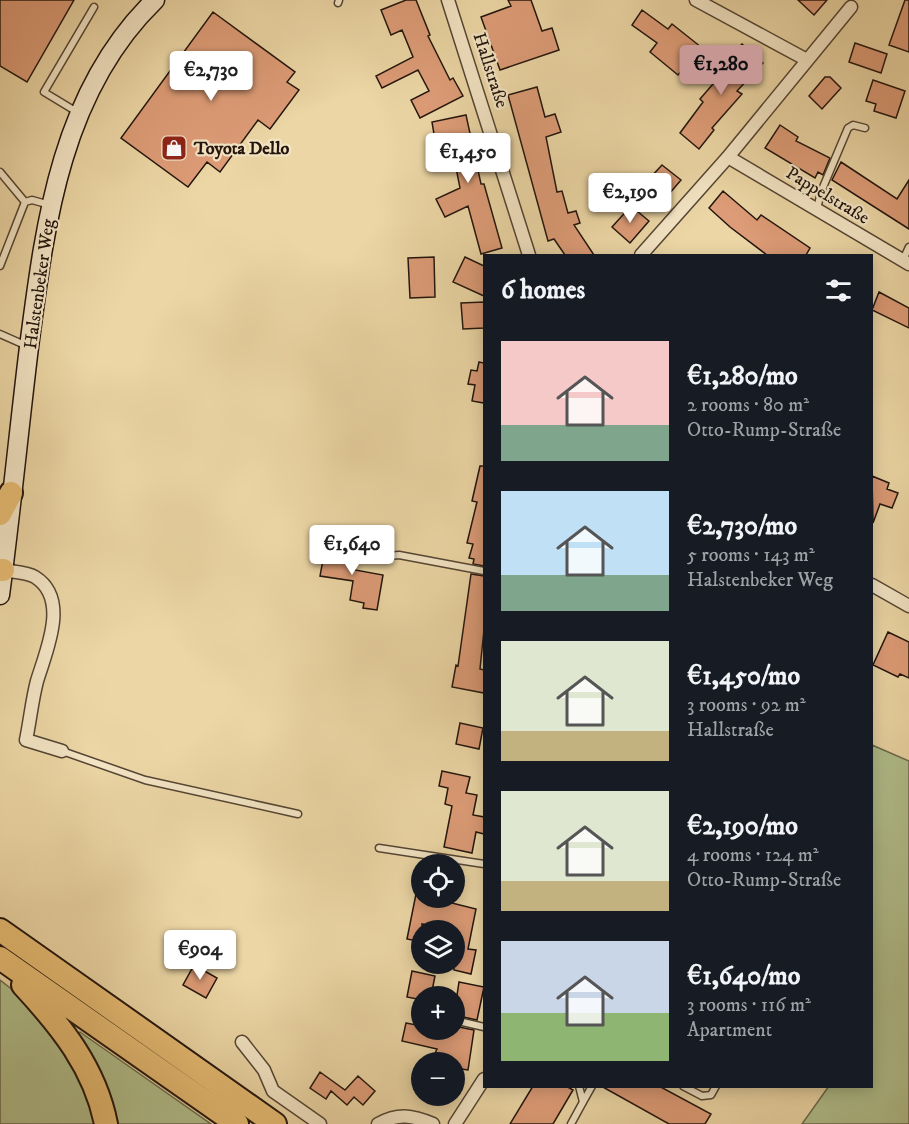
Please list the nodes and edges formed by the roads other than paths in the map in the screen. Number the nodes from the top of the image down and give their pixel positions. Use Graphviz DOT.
graph roads {
  1 [pos="448,0"];
  2 [pos="696,0"];
  3 [pos="149,3"];
  4 [pos="852,3"];
  5 [pos="94,8"];
  6 [pos="807,60"];
  7 [pos="79,113"];
  8 [pos="865,128"];
  9 [pos="728,157"];
  10 [pos="0,172"];
  11 [pos="25,202"];
  12 [pos="51,205"];
  13 [pos="817,209"];
  14 [pos="909,247"];
  15 [pos="529,254"];
  16 [pos="642,254"];
  17 [pos="906,262"];
  18 [pos="0,266"];
  19 [pos="0,334"];
  20 [pos="29,347"];
  21 [pos="11,493"];
  22 [pos="0,514"];
  23 [pos="367,558"];
  24 [pos="2,570"];
  25 [pos="483,571"];
  26 [pos="873,586"];
  27 [pos="0,594"];
  28 [pos="909,606"];
  29 [pos="62,751"];
  30 [pos="298,814"];
  31 [pos="379,848"];
  32 [pos="483,864"];
  33 [pos="0,930"];
  34 [pos="0,959"];
  35 [pos="465,1023"];
  36 [pos="483,1027"];
  37 [pos="242,1042"];
  38 [pos="483,1080"];
  39 [pos="579,1088"];
  40 [pos="591,1088"];
  41 [pos="687,1088"];
  42 [pos="716,1088"];
  43 [pos="582,1102"];
  44 [pos="106,1124"];
  45 [pos="237,1124"];
  46 [pos="275,1124"];
  47 [pos="320,1124"];
  48 [pos="378,1124"];
  49 [pos="433,1124"];
  50 [pos="455,1124"];
  51 [pos="571,1124"];
  1 -- 15 [label="street, Hallstraße"];
  2 -- 6 [label="street"];
  3 -- 7 [label="main road, Halstenbeker Weg"];
  4 -- 6 [label="street"];
  5 -- 7 [label="lane"];
  6 -- 9 [label="street"];
  7 -- 12 [label="main road, Halstenbeker Weg"];
  8 -- 13 [label="lane"];
  9 -- 13 [label="street, Pappelstraße"];
  9 -- 16 [label="street"];
  10 -- 11 [label="lane"];
  11 -- 12 [label="lane"];
  11 -- 18 [label="lane"];
  12 -- 20 [label="main road, Halstenbeker Weg"];
  13 -- 17 [label="street, Pappelstraße"];
  14 -- 17 [label="lane"];
  19 -- 20 [label="lane"];
  20 -- 21 [label="main road, Halstenbeker Weg"];
  21 -- 22 [label="highway"];
  21 -- 24 [label="main road, Halstenbeker Weg"];
  23 -- 25 [label="lane"];
  24 -- 27 [label="main road, Halstenbeker Weg"];
  24 -- 29 [label="street"];
  26 -- 28 [label="street"];
  29 -- 30 [label="lane"];
  31 -- 32 [label="lane"];
  33 -- 46 [label="highway"];
  34 -- 44 [label="highway"];
  34 -- 45 [label="highway"];
  35 -- 36 [label="lane"];
  37 -- 47 [label="street"];
  38 -- 50 [label="street"];
  39 -- 43 [label="lane"];
  40 -- 43 [label="lane"];
  41 -- 42 [label="lane"];
  43 -- 51 [label="lane"];
  48 -- 49 [label="street"];
}
